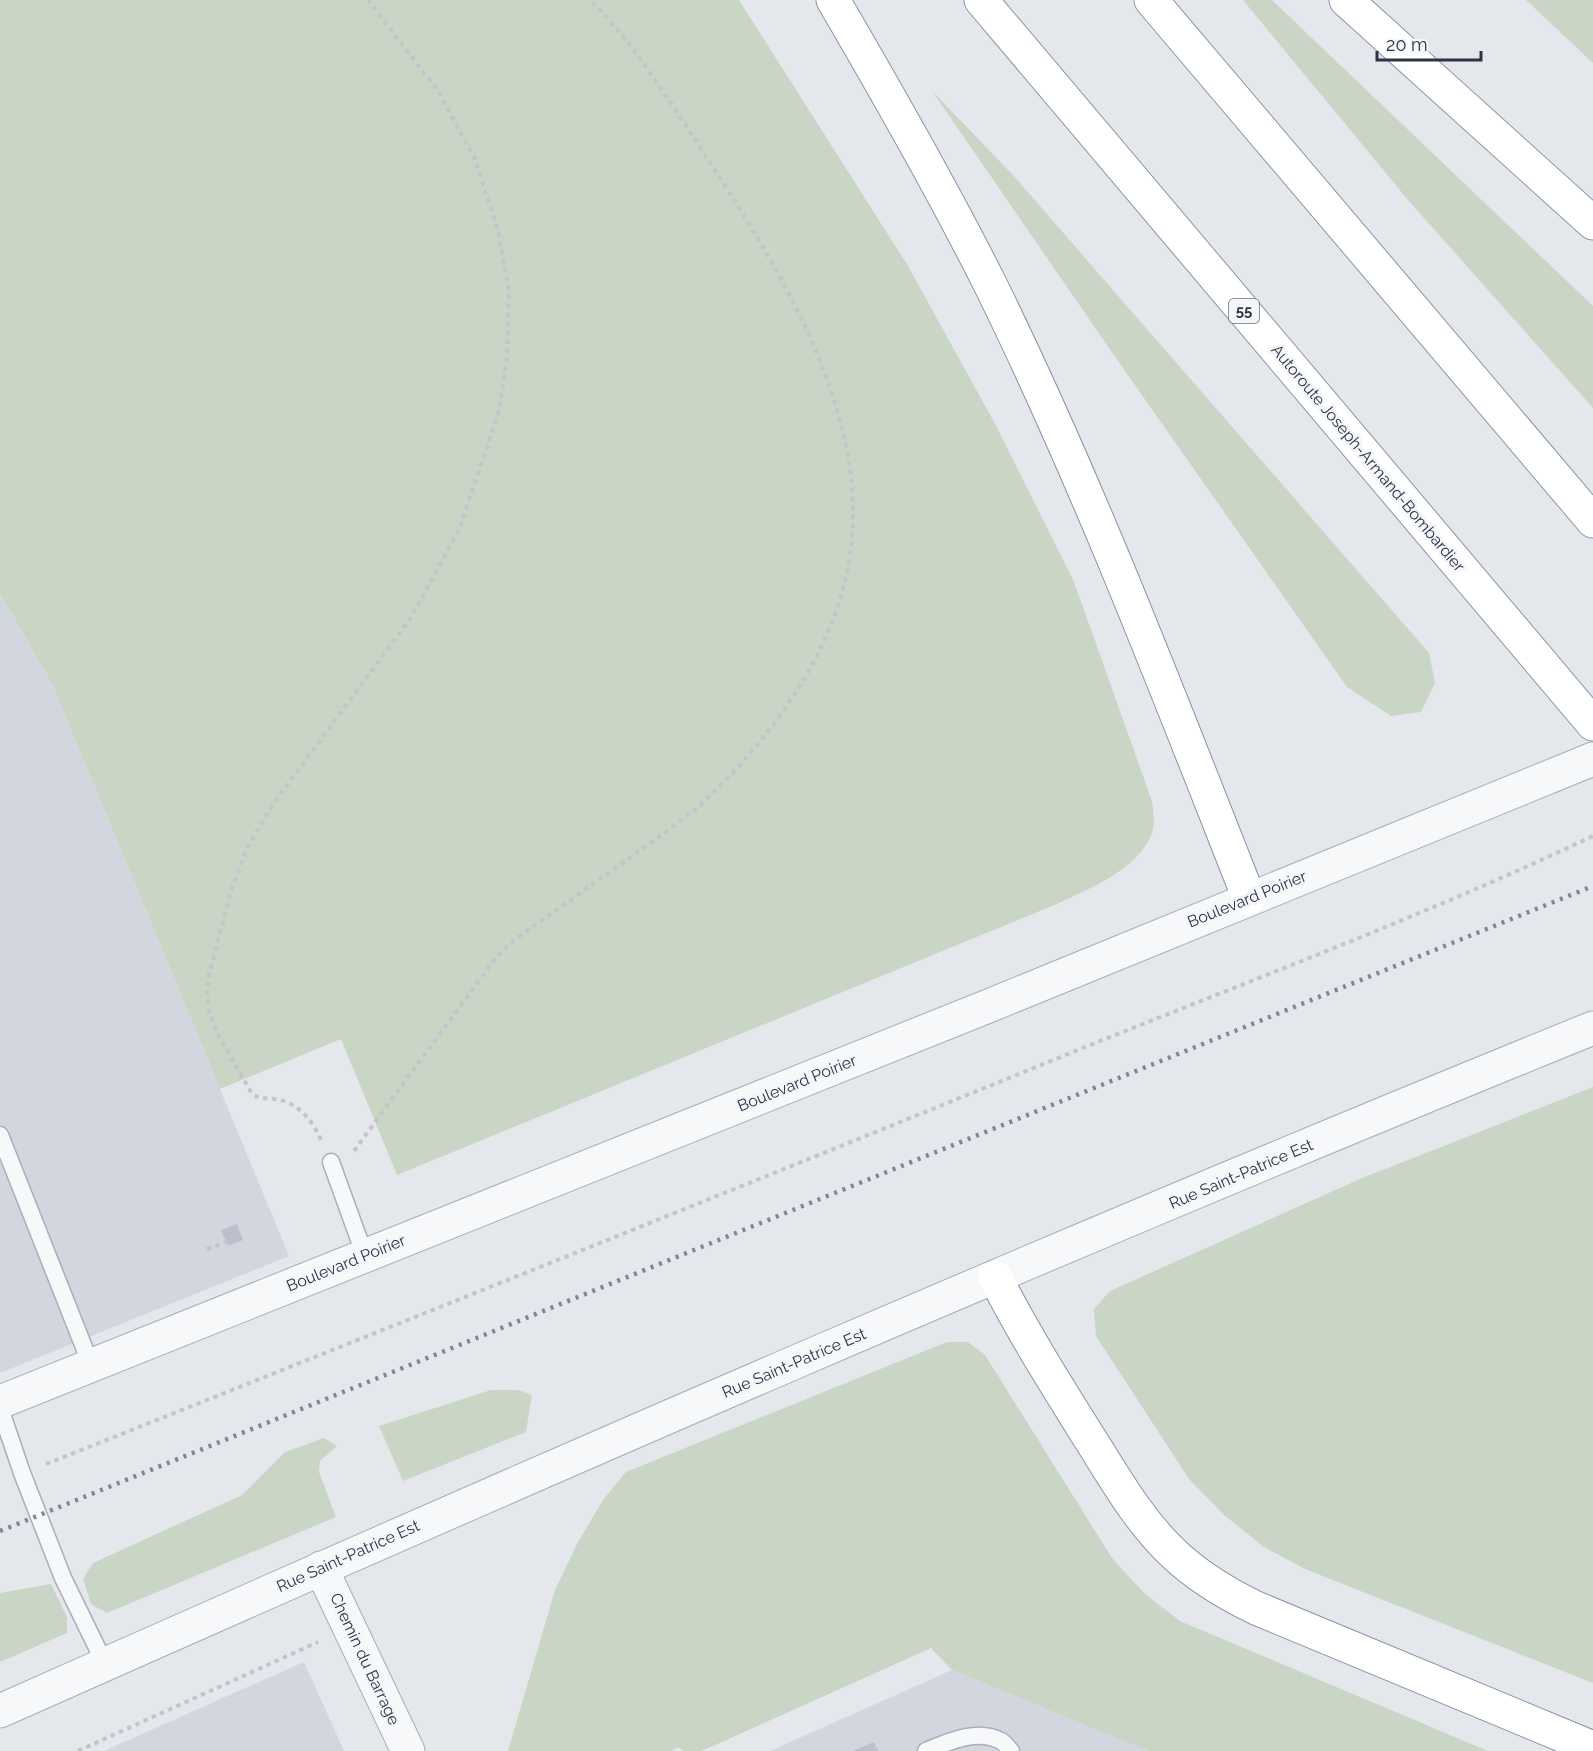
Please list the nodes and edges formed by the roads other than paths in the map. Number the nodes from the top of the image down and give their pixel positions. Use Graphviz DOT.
graph roads {
  1 [pos="833,0"];
  2 [pos="981,0"];
  3 [pos="1151,0"];
  4 [pos="1346,0"];
  5 [pos="1593,223"];
  6 [pos="1593,521"];
  7 [pos="1593,724"];
  8 [pos="1593,759"];
  9 [pos="1249,898"];
  10 [pos="1593,1028"];
  11 [pos="0,1135"];
  12 [pos="331,1162"];
  13 [pos="365,1256"];
  14 [pos="995,1277"];
  15 [pos="91,1365"];
  16 [pos="0,1402"];
  17 [pos="0,1408"];
  18 [pos="321,1568"];
  19 [pos="105,1664"];
  20 [pos="0,1711"];
  21 [pos="1593,1748"];
  22 [pos="408,1751"];
  23 [pos="926,1751"];
  24 [pos="1011,1751"];
  1 -- 9 [label="highway"];
  2 -- 7 [label="highway, Autoroute Joseph-Armand-Bombardier / 55"];
  3 -- 6 [label="highway"];
  4 -- 5 [label="highway"];
  8 -- 9 [label="street, Boulevard Poirier"];
  9 -- 13 [label="street, Boulevard Poirier"];
  10 -- 14 [label="street, Rue Saint-Patrice Est"];
  11 -- 15 [label="lane"];
  12 -- 13 [label="lane"];
  13 -- 15 [label="street, Boulevard Poirier"];
  14 -- 18 [label="street, Rue Saint-Patrice Est"];
  14 -- 21 [label="highway"];
  15 -- 16 [label="street, Boulevard Poirier"];
  17 -- 19 [label="lane"];
  18 -- 19 [label="street, Rue Saint-Patrice Est"];
  18 -- 22 [label="street, Chemin du Barrage"];
  19 -- 20 [label="street, Rue Saint-Patrice Est"];
  23 -- 24 [label="lane"];
}
